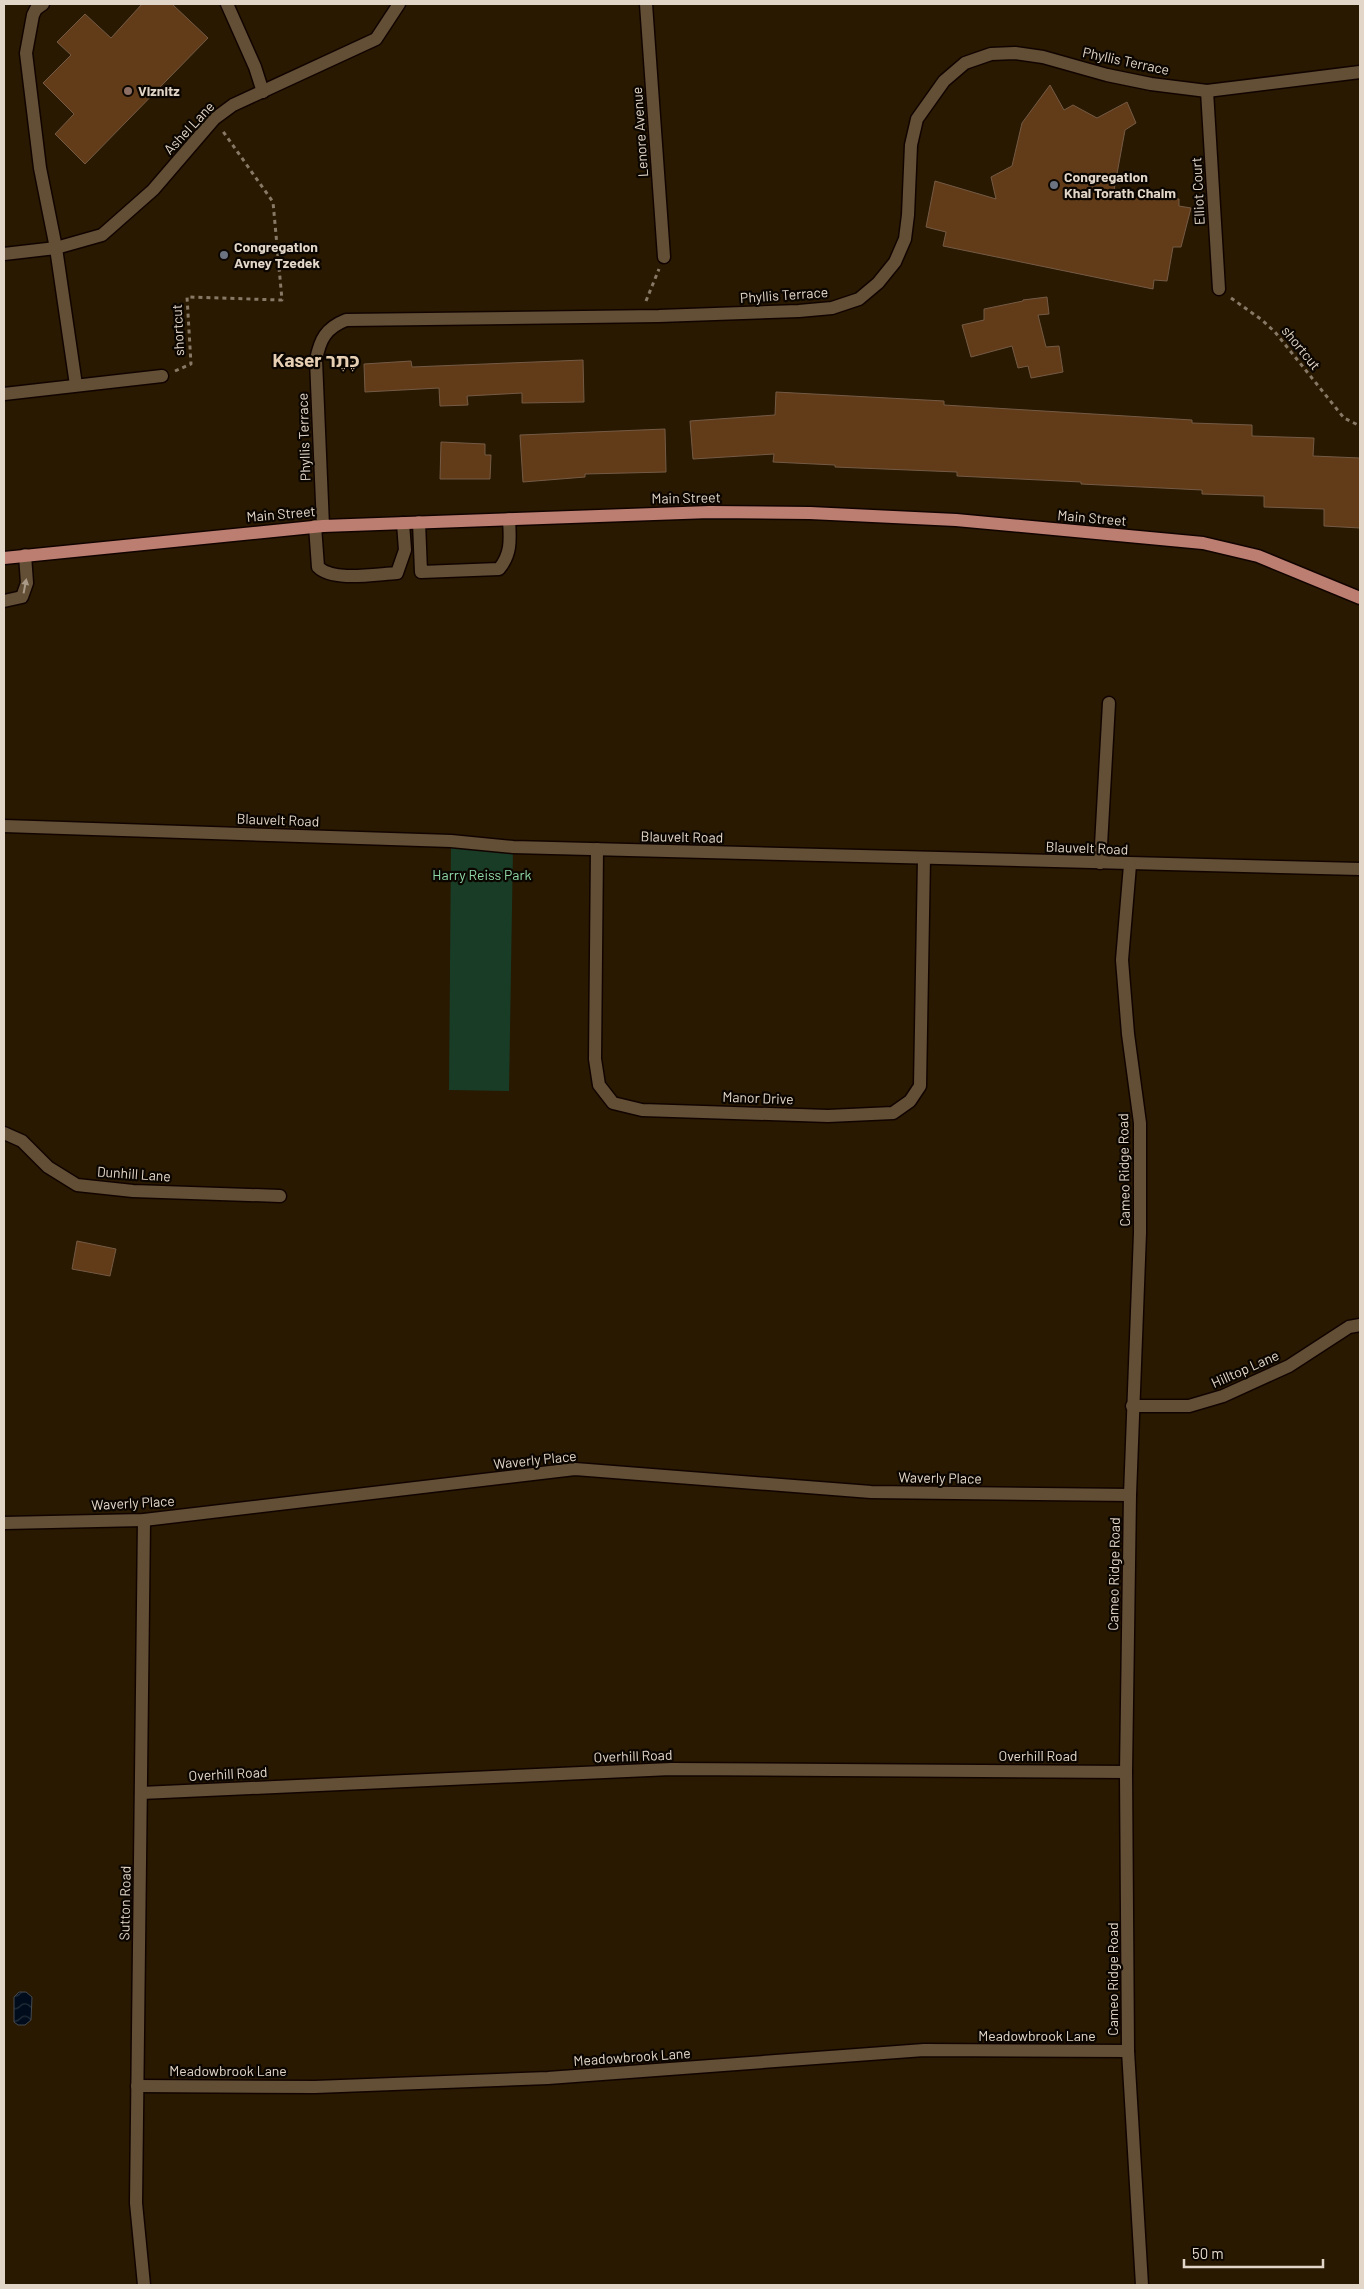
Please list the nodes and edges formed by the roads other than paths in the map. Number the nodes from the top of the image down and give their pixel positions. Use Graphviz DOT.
graph roads {
  1 [pos="43,4"];
  2 [pos="227,4"];
  3 [pos="399,4"];
  4 [pos="646,4"];
  5 [pos="1360,72"];
  6 [pos="1207,91"];
  7 [pos="263,92"];
  8 [pos="56,248"];
  9 [pos="4,254"];
  10 [pos="664,257"];
  11 [pos="1219,289"];
  12 [pos="162,376"];
  13 [pos="76,384"];
  14 [pos="4,394"];
  15 [pos="509,519"];
  16 [pos="419,522"];
  17 [pos="403,523"];
  18 [pos="319,526"];
  19 [pos="25,555"];
  20 [pos="4,558"];
  21 [pos="1360,598"];
  22 [pos="4,601"];
  23 [pos="1109,703"];
  24 [pos="4,826"];
  25 [pos="597,850"];
  26 [pos="924,858"];
  27 [pos="1100,863"];
  28 [pos="1130,864"];
  29 [pos="1360,869"];
  30 [pos="4,1133"];
  31 [pos="280,1196"];
  32 [pos="1360,1325"];
  33 [pos="1132,1406"];
  34 [pos="1130,1496"];
  35 [pos="144,1520"];
  36 [pos="4,1523"];
  37 [pos="1126,1772"];
  38 [pos="141,1793"];
  39 [pos="1128,2051"];
  40 [pos="137,2086"];
  41 [pos="144,2285"];
  42 [pos="1142,2285"];
  1 -- 8 [label="street"];
  2 -- 7 [label="street"];
  3 -- 7 [label="street, Ashel Lane"];
  4 -- 10 [label="street, Lenore Avenue"];
  5 -- 6 [label="street, Phyllis Terrace"];
  6 -- 11 [label="street, Elliot Court"];
  6 -- 18 [label="street, Phyllis Terrace"];
  7 -- 8 [label="street, Ashel Lane"];
  8 -- 9 [label="street, Ashel Lane"];
  8 -- 13 [label="street"];
  12 -- 13 [label="street"];
  13 -- 14 [label="street"];
  15 -- 16 [label="main road, Main Street"];
  15 -- 16 [label="street"];
  15 -- 21 [label="main road, Main Street"];
  16 -- 17 [label="main road, Main Street"];
  17 -- 18 [label="main road, Main Street"];
  17 -- 18 [label="street, Phyllis Terrace"];
  18 -- 19 [label="main road, Main Street"];
  19 -- 20 [label="main road, Main Street"];
  22 -- 19 [label="street, one-way"];
  23 -- 27 [label="street"];
  24 -- 25 [label="street, Blauvelt Road"];
  25 -- 26 [label="street, Blauvelt Road"];
  25 -- 26 [label="street, Manor Drive"];
  26 -- 27 [label="street, Blauvelt Road"];
  27 -- 28 [label="street, Blauvelt Road"];
  28 -- 29 [label="street, Blauvelt Road"];
  28 -- 33 [label="street, Cameo Ridge Road"];
  30 -- 31 [label="street, Dunhill Lane"];
  32 -- 33 [label="street, Hilltop Lane"];
  33 -- 34 [label="street, Cameo Ridge Road"];
  34 -- 35 [label="street, Waverly Place"];
  34 -- 37 [label="street, Cameo Ridge Road"];
  35 -- 36 [label="street, Waverly Place"];
  35 -- 38 [label="street, Sutton Road"];
  37 -- 38 [label="street, Overhill Road"];
  37 -- 39 [label="street, Cameo Ridge Road"];
  38 -- 40 [label="street, Sutton Road"];
  39 -- 40 [label="street, Meadowbrook Lane"];
  39 -- 42 [label="street, Cameo Ridge Road"];
  40 -- 41 [label="street, Sutton Road"];
}
